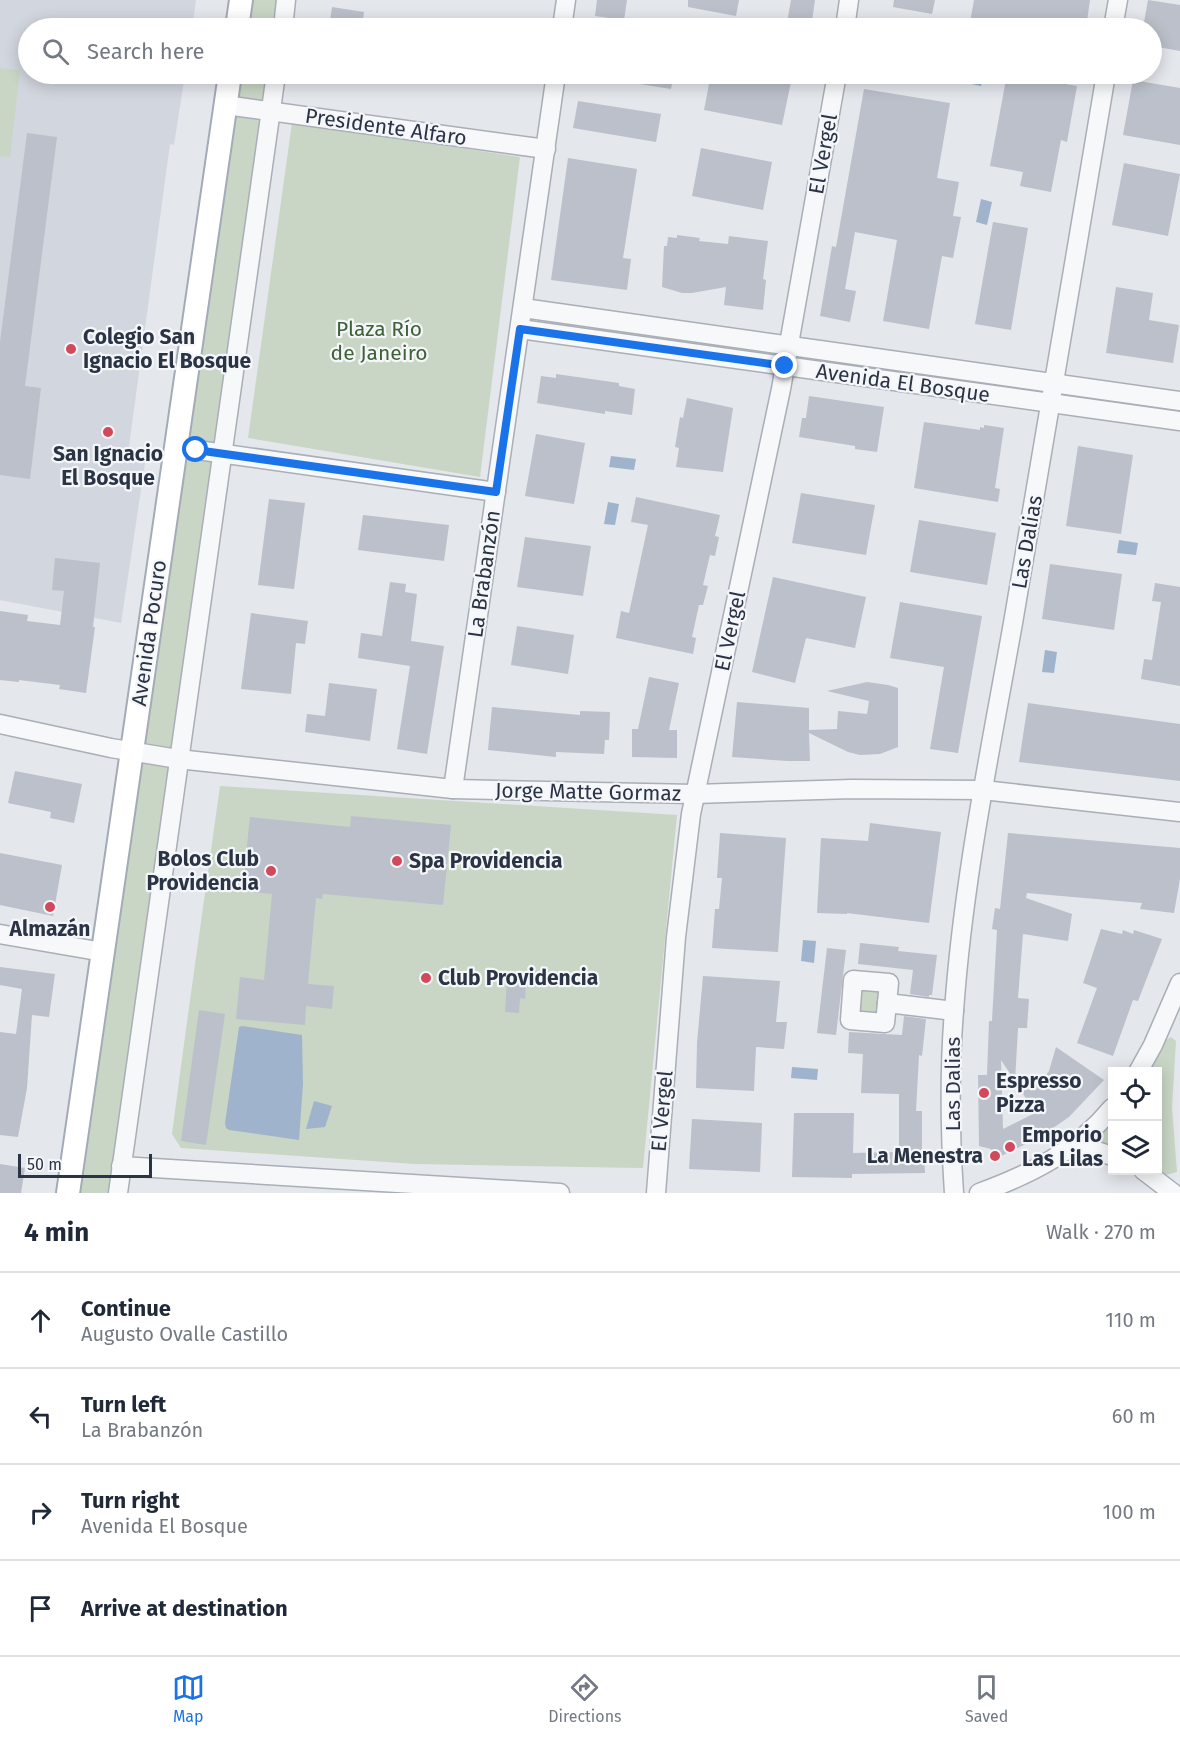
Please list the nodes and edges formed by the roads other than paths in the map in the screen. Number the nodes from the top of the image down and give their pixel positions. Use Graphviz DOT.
graph roads {
  1 [pos="241,0"];
  2 [pos="286,0"];
  3 [pos="566,0"];
  4 [pos="849,0"];
  5 [pos="1118,0"];
  6 [pos="238,18"];
  7 [pos="284,18"];
  8 [pos="563,18"];
  9 [pos="846,18"];
  10 [pos="1115,18"];
  11 [pos="228,84"];
  12 [pos="275,84"];
  13 [pos="555,84"];
  14 [pos="835,84"];
  15 [pos="1104,84"];
  16 [pos="225,105"];
  17 [pos="271,111"];
  18 [pos="546,149"];
  19 [pos="523,308"];
  20 [pos="520,329"];
  21 [pos="790,344"];
  22 [pos="785,366"];
  23 [pos="1054,384"];
  24 [pos="1180,401"];
  25 [pos="1051,403"];
  26 [pos="1180,421"];
  27 [pos="176,447"];
  28 [pos="222,454"];
  29 [pos="496,492"];
  30 [pos="0,724"];
  31 [pos="132,752"];
  32 [pos="178,759"];
  33 [pos="453,789"];
  34 [pos="983,790"];
  35 [pos="695,794"];
  36 [pos="1180,812"];
  37 [pos="0,934"];
  38 [pos="103,952"];
  39 [pos="1180,983"];
  40 [pos="887,1003"];
  41 [pos="954,1011"];
  42 [pos="1140,1067"];
  43 [pos="1108,1113"];
  44 [pos="1079,1142"];
  45 [pos="1108,1154"];
  46 [pos="121,1166"];
  47 [pos="1150,1175"];
  48 [pos="68,1193"];
  49 [pos="118,1193"];
  50 [pos="560,1193"];
  51 [pos="656,1193"];
  52 [pos="954,1193"];
  53 [pos="980,1193"];
  54 [pos="1173,1193"];
  1 -- 6 [label="main road"];
  2 -- 7 [label="street"];
  3 -- 8 [label="street"];
  4 -- 9 [label="street"];
  5 -- 10 [label="street"];
  11 -- 16 [label="main road, Avenida Pocuro"];
  12 -- 17 [label="street"];
  13 -- 18 [label="street, La Brabanzón"];
  14 -- 21 [label="street, El Vergel"];
  15 -- 23 [label="street, Las Dalias"];
  16 -- 17 [label="street, Presidente Alfaro"];
  16 -- 27 [label="main road, Avenida Pocuro"];
  17 -- 18 [label="street, Presidente Alfaro"];
  17 -- 28 [label="street"];
  18 -- 19 [label="street, La Brabanzón"];
  19 -- 20 [label="street, La Brabanzón"];
  19 -- 21 [label="street, Avenida El Bosque"];
  20 -- 22 [label="street, Avenida El Bosque"];
  20 -- 29 [label="street, La Brabanzón"];
  21 -- 22 [label="street, El Vergel"];
  21 -- 23 [label="street, Avenida El Bosque"];
  22 -- 25 [label="street, Avenida El Bosque"];
  22 -- 35 [label="street, El Vergel"];
  23 -- 24 [label="street, Avenida El Bosque"];
  23 -- 25 [label="street, Las Dalias"];
  25 -- 26 [label="street, Avenida El Bosque"];
  25 -- 34 [label="street, Las Dalias"];
  27 -- 28 [label="street"];
  27 -- 31 [label="main road, Avenida Pocuro"];
  28 -- 29 [label="street"];
  28 -- 32 [label="street"];
  29 -- 33 [label="street, La Brabanzón"];
  30 -- 31 [label="street, Jorge Matte Gormaz"];
  31 -- 32 [label="street, Jorge Matte Gormaz"];
  31 -- 38 [label="main road, Avenida Pocuro"];
  32 -- 33 [label="street, Jorge Matte Gormaz"];
  32 -- 46 [label="street"];
  33 -- 35 [label="street, Jorge Matte Gormaz"];
  34 -- 35 [label="street, Jorge Matte Gormaz"];
  34 -- 36 [label="street, Jorge Matte Gormaz"];
  34 -- 41 [label="street, Las Dalias"];
  35 -- 51 [label="street, El Vergel"];
  37 -- 38 [label="street"];
  38 -- 48 [label="main road, Avenida Pocuro"];
  39 -- 42 [label="street"];
  40 -- 41 [label="street, Las Dalias"];
  41 -- 52 [label="street, Las Dalias"];
  43 -- 44 [label="street"];
  44 -- 45 [label="street"];
  44 -- 53 [label="street"];
  46 -- 49 [label="street"];
  46 -- 50 [label="street"];
  47 -- 54 [label="street"];
}
